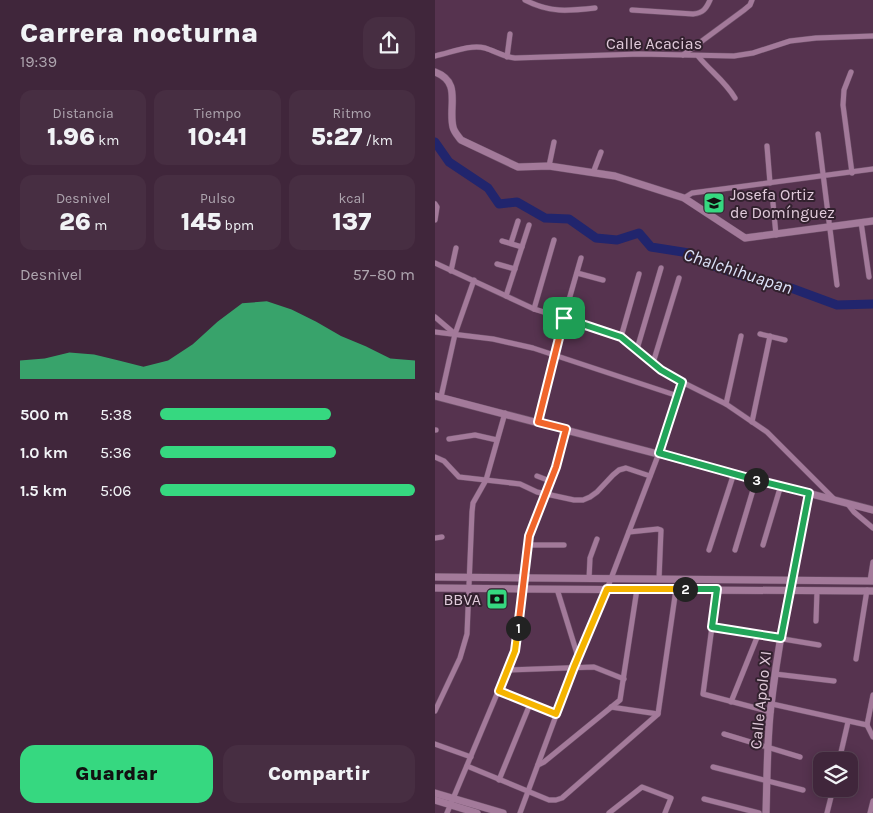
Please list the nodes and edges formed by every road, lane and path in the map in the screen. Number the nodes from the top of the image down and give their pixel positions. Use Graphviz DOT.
graph roads {
  1 [pos="525,0"];
  2 [pos="710,0"];
  3 [pos="752,0"];
  4 [pos="595,8"];
  5 [pos="632,10"];
  6 [pos="509,34"];
  7 [pos="873,36"];
  8 [pos="683,55"];
  9 [pos="435,56"];
  10 [pos="698,56"];
  11 [pos="507,57"];
  12 [pos="435,72"];
  13 [pos="851,72"];
  14 [pos="735,98"];
  15 [pos="818,134"];
  16 [pos="554,142"];
  17 [pos="767,146"];
  18 [pos="601,152"];
  19 [pos="549,166"];
  20 [pos="873,169"];
  21 [pos="593,173"];
  22 [pos="852,173"];
  23 [pos="824,176"];
  24 [pos="770,183"];
  25 [pos="684,198"];
  26 [pos="773,203"];
  27 [pos="435,204"];
  28 [pos="435,220"];
  29 [pos="518,221"];
  30 [pos="873,221"];
  31 [pos="861,222"];
  32 [pos="529,225"];
  33 [pos="830,227"];
  34 [pos="776,235"];
  35 [pos="554,240"];
  36 [pos="502,241"];
  37 [pos="511,244"];
  38 [pos="522,247"];
  39 [pos="456,248"];
  40 [pos="581,258"];
  41 [pos="435,263"];
  42 [pos="497,264"];
  43 [pos="661,268"];
  44 [pos="515,270"];
  45 [pos="451,271"];
  46 [pos="577,273"];
  47 [pos="639,274"];
  48 [pos="869,277"];
  49 [pos="679,278"];
  50 [pos="474,280"];
  51 [pos="603,280"];
  52 [pos="837,285"];
  53 [pos="506,296"];
  54 [pos="533,309"];
  55 [pos="435,316"];
  56 [pos="564,318"];
  57 [pos="435,332"];
  58 [pos="455,334"];
  59 [pos="760,334"];
  60 [pos="741,336"];
  61 [pos="770,336"];
  62 [pos="621,337"];
  63 [pos="785,340"];
  64 [pos="637,349"];
  65 [pos="555,354"];
  66 [pos="653,363"];
  67 [pos="682,382"];
  68 [pos="677,396"];
  69 [pos="438,397"];
  70 [pos="726,404"];
  71 [pos="505,413"];
  72 [pos="538,422"];
  73 [pos="751,422"];
  74 [pos="566,429"];
  75 [pos="449,439"];
  76 [pos="497,440"];
  77 [pos="659,453"];
  78 [pos="435,457"];
  79 [pos="734,473"];
  80 [pos="537,476"];
  81 [pos="650,476"];
  82 [pos="486,480"];
  83 [pos="756,480"];
  84 [pos="550,481"];
  85 [pos="781,485"];
  86 [pos="809,493"];
  87 [pos="545,494"];
  88 [pos="834,499"];
  89 [pos="847,503"];
  90 [pos="873,510"];
  91 [pos="873,528"];
  92 [pos="629,532"];
  93 [pos="442,537"];
  94 [pos="435,538"];
  95 [pos="597,539"];
  96 [pos="527,545"];
  97 [pos="763,545"];
  98 [pos="564,546"];
  99 [pos="709,550"];
  100 [pos="735,550"];
  101 [pos="873,562"];
  102 [pos="435,577"];
  103 [pos="470,578"];
  104 [pos="523,579"];
  105 [pos="589,579"];
  106 [pos="611,579"];
  107 [pos="659,579"];
  108 [pos="791,581"];
  109 [pos="872,581"];
  110 [pos="435,588"];
  111 [pos="469,588"];
  112 [pos="557,589"];
  113 [pos="607,589"];
  114 [pos="637,589"];
  115 [pos="676,589"];
  116 [pos="717,589"];
  117 [pos="522,590"];
  118 [pos="789,590"];
  119 [pos="870,590"];
  120 [pos="817,591"];
  121 [pos="816,621"];
  122 [pos="712,627"];
  123 [pos="759,634"];
  124 [pos="781,638"];
  125 [pos="819,646"];
  126 [pos="578,658"];
  127 [pos="856,659"];
  128 [pos="574,667"];
  129 [pos="508,670"];
  130 [pos="775,674"];
  131 [pos="624,680"];
  132 [pos="834,682"];
  133 [pos="499,691"];
  134 [pos="873,695"];
  135 [pos="731,702"];
  136 [pos="531,704"];
  137 [pos="772,704"];
  138 [pos="611,707"];
  139 [pos="435,711"];
  140 [pos="771,712"];
  141 [pos="556,714"];
  142 [pos="659,714"];
  143 [pos="848,722"];
  144 [pos="867,725"];
  145 [pos="724,734"];
  146 [pos="873,736"];
  147 [pos="435,744"];
  148 [pos="768,746"];
  149 [pos="841,752"];
  150 [pos="471,757"];
  151 [pos="801,757"];
  152 [pos="538,765"];
  153 [pos="467,766"];
  154 [pos="713,766"];
  155 [pos="499,780"];
  156 [pos="767,780"];
  157 [pos="803,790"];
  158 [pos="528,791"];
  159 [pos="435,793"];
  160 [pos="831,797"];
  161 [pos="704,799"];
  162 [pos="435,800"];
  163 [pos="452,801"];
  164 [pos="873,801"];
  165 [pos="447,813"];
  166 [pos="477,813"];
  167 [pos="503,813"];
  168 [pos="520,813"];
  169 [pos="609,813"];
  170 [pos="665,813"];
  171 [pos="759,813"];
  172 [pos="766,813"];
  173 [pos="827,813"];
  174 [pos="870,813"];
  1 -- 4 [label="street"];
  2 -- 5 [label="street"];
  3 -- 8 [label="street"];
  6 -- 11 [label="street"];
  7 -- 10 [label="street, Calle Acacias"];
  8 -- 10 [label="street, Calle Acacias"];
  8 -- 11 [label="street, Calle Acacias"];
  9 -- 11 [label="street, Calle Acacias"];
  10 -- 14 [label="street"];
  12 -- 19 [label="street"];
  13 -- 22 [label="street"];
  15 -- 23 [label="street"];
  16 -- 19 [label="street"];
  17 -- 24 [label="street"];
  18 -- 21 [label="street"];
  19 -- 21 [label="street"];
  20 -- 22 [label="street"];
  21 -- 25 [label="street"];
  22 -- 23 [label="street"];
  23 -- 24 [label="street"];
  23 -- 33 [label="street"];
  24 -- 25 [label="street"];
  25 -- 34 [label="street"];
  26 -- 34 [label="street"];
  27 -- 28 [label="street"];
  29 -- 37 [label="street"];
  30 -- 31 [label="street"];
  31 -- 33 [label="street"];
  31 -- 48 [label="street"];
  32 -- 38 [label="street"];
  33 -- 34 [label="street"];
  33 -- 52 [label="street"];
  35 -- 54 [label="street"];
  36 -- 37 [label="street"];
  37 -- 38 [label="street"];
  38 -- 44 [label="street"];
  39 -- 45 [label="street"];
  40 -- 46 [label="street"];
  41 -- 45 [label="street"];
  42 -- 44 [label="street"];
  43 -- 64 [label="street"];
  44 -- 53 [label="street"];
  45 -- 50 [label="street"];
  46 -- 51 [label="street"];
  46 -- 56 [label="street"];
  47 -- 62 [label="street"];
  49 -- 66 [label="street"];
  50 -- 53 [label="street"];
  50 -- 58 [label="street"];
  53 -- 54 [label="street"];
  54 -- 56 [label="street"];
  55 -- 58 [label="street"];
  56 -- 62 [label="street"];
  56 -- 65 [label="street"];
  57 -- 58 [label="street"];
  58 -- 65 [label="street"];
  58 -- 69 [label="street"];
  59 -- 61 [label="street"];
  60 -- 70 [label="street"];
  61 -- 63 [label="street"];
  61 -- 73 [label="street"];
  62 -- 64 [label="street"];
  64 -- 66 [label="street"];
  65 -- 68 [label="street"];
  65 -- 72 [label="street"];
  66 -- 67 [label="street"];
  67 -- 68 [label="street"];
  67 -- 70 [label="street"];
  68 -- 77 [label="street"];
  69 -- 71 [label="street"];
  70 -- 73 [label="street"];
  71 -- 72 [label="street"];
  71 -- 76 [label="street"];
  72 -- 74 [label="street"];
  73 -- 88 [label="street"];
  74 -- 77 [label="street"];
  74 -- 84 [label="street"];
  75 -- 76 [label="street"];
  76 -- 82 [label="street"];
  77 -- 79 [label="street"];
  77 -- 81 [label="street"];
  78 -- 82 [label="street"];
  79 -- 83 [label="street"];
  79 -- 99 [label="street"];
  80 -- 84 [label="street"];
  81 -- 87 [label="street"];
  81 -- 92 [label="street"];
  82 -- 87 [label="street"];
  82 -- 103 [label="street"];
  83 -- 85 [label="street"];
  83 -- 100 [label="street"];
  84 -- 87 [label="street"];
  85 -- 86 [label="street"];
  85 -- 97 [label="street"];
  86 -- 88 [label="street"];
  86 -- 108 [label="street, Calle Apolo XI"];
  87 -- 96 [label="street"];
  88 -- 89 [label="street"];
  89 -- 90 [label="street"];
  89 -- 91 [label="street"];
  92 -- 106 [label="street"];
  92 -- 107 [label="street"];
  93 -- 94 [label="street"];
  95 -- 105 [label="street"];
  96 -- 98 [label="street"];
  96 -- 104 [label="street"];
  101 -- 109 [label="street"];
  102 -- 103 [label="street"];
  103 -- 104 [label="street"];
  103 -- 111 [label="street"];
  104 -- 105 [label="street"];
  104 -- 117 [label="street"];
  105 -- 106 [label="street"];
  106 -- 107 [label="street"];
  106 -- 113 [label="street"];
  107 -- 108 [label="street"];
  108 -- 109 [label="street"];
  108 -- 118 [label="street, Calle Apolo XI"];
  110 -- 111 [label="street"];
  111 -- 117 [label="street"];
  111 -- 139 [label="street"];
  112 -- 113 [label="street"];
  112 -- 117 [label="street"];
  112 -- 126 [label="street"];
  113 -- 114 [label="street"];
  113 -- 126 [label="street"];
  114 -- 115 [label="street"];
  114 -- 131 [label="street"];
  115 -- 116 [label="street"];
  115 -- 142 [label="street"];
  116 -- 118 [label="street"];
  116 -- 122 [label="street"];
  117 -- 129 [label="street"];
  118 -- 120 [label="street"];
  118 -- 124 [label="street, Calle Apolo XI"];
  119 -- 120 [label="street"];
  119 -- 127 [label="street"];
  120 -- 121 [label="street"];
  122 -- 123 [label="street"];
  122 -- 135 [label="street"];
  123 -- 124 [label="street"];
  123 -- 135 [label="street"];
  124 -- 125 [label="street"];
  124 -- 130 [label="street, Calle Apolo XI"];
  126 -- 128 [label="street"];
  128 -- 129 [label="street"];
  128 -- 131 [label="street"];
  128 -- 141 [label="street"];
  129 -- 133 [label="street"];
  130 -- 132 [label="street"];
  130 -- 137 [label="street, Calle Apolo XI"];
  131 -- 138 [label="street"];
  133 -- 136 [label="street"];
  133 -- 150 [label="street"];
  134 -- 144 [label="street"];
  135 -- 140 [label="street"];
  136 -- 141 [label="street"];
  136 -- 155 [label="street"];
  137 -- 140 [label="street, Calle Apolo XI"];
  137 -- 143 [label="street"];
  138 -- 142 [label="street"];
  138 -- 152 [label="street"];
  140 -- 148 [label="street, Calle Apolo XI"];
  141 -- 152 [label="street"];
  142 -- 158 [label="street"];
  143 -- 144 [label="street"];
  143 -- 149 [label="street"];
  144 -- 146 [label="street"];
  145 -- 148 [label="street"];
  147 -- 150 [label="street"];
  148 -- 151 [label="street"];
  148 -- 156 [label="street, Calle Apolo XI"];
  150 -- 153 [label="street"];
  152 -- 158 [label="street"];
  153 -- 155 [label="street"];
  153 -- 163 [label="street"];
  154 -- 156 [label="street"];
  155 -- 158 [label="street"];
  156 -- 157 [label="street"];
  156 -- 172 [label="street, Calle Apolo XI"];
  158 -- 168 [label="street"];
  159 -- 163 [label="street"];
  160 -- 173 [label="street"];
  161 -- 171 [label="street"];
  162 -- 163 [label="street"];
  163 -- 165 [label="street"];
  163 -- 166 [label="street"];
  163 -- 167 [label="street"];
  164 -- 174 [label="street"];
  169 -- 170 [label="street"];
}
